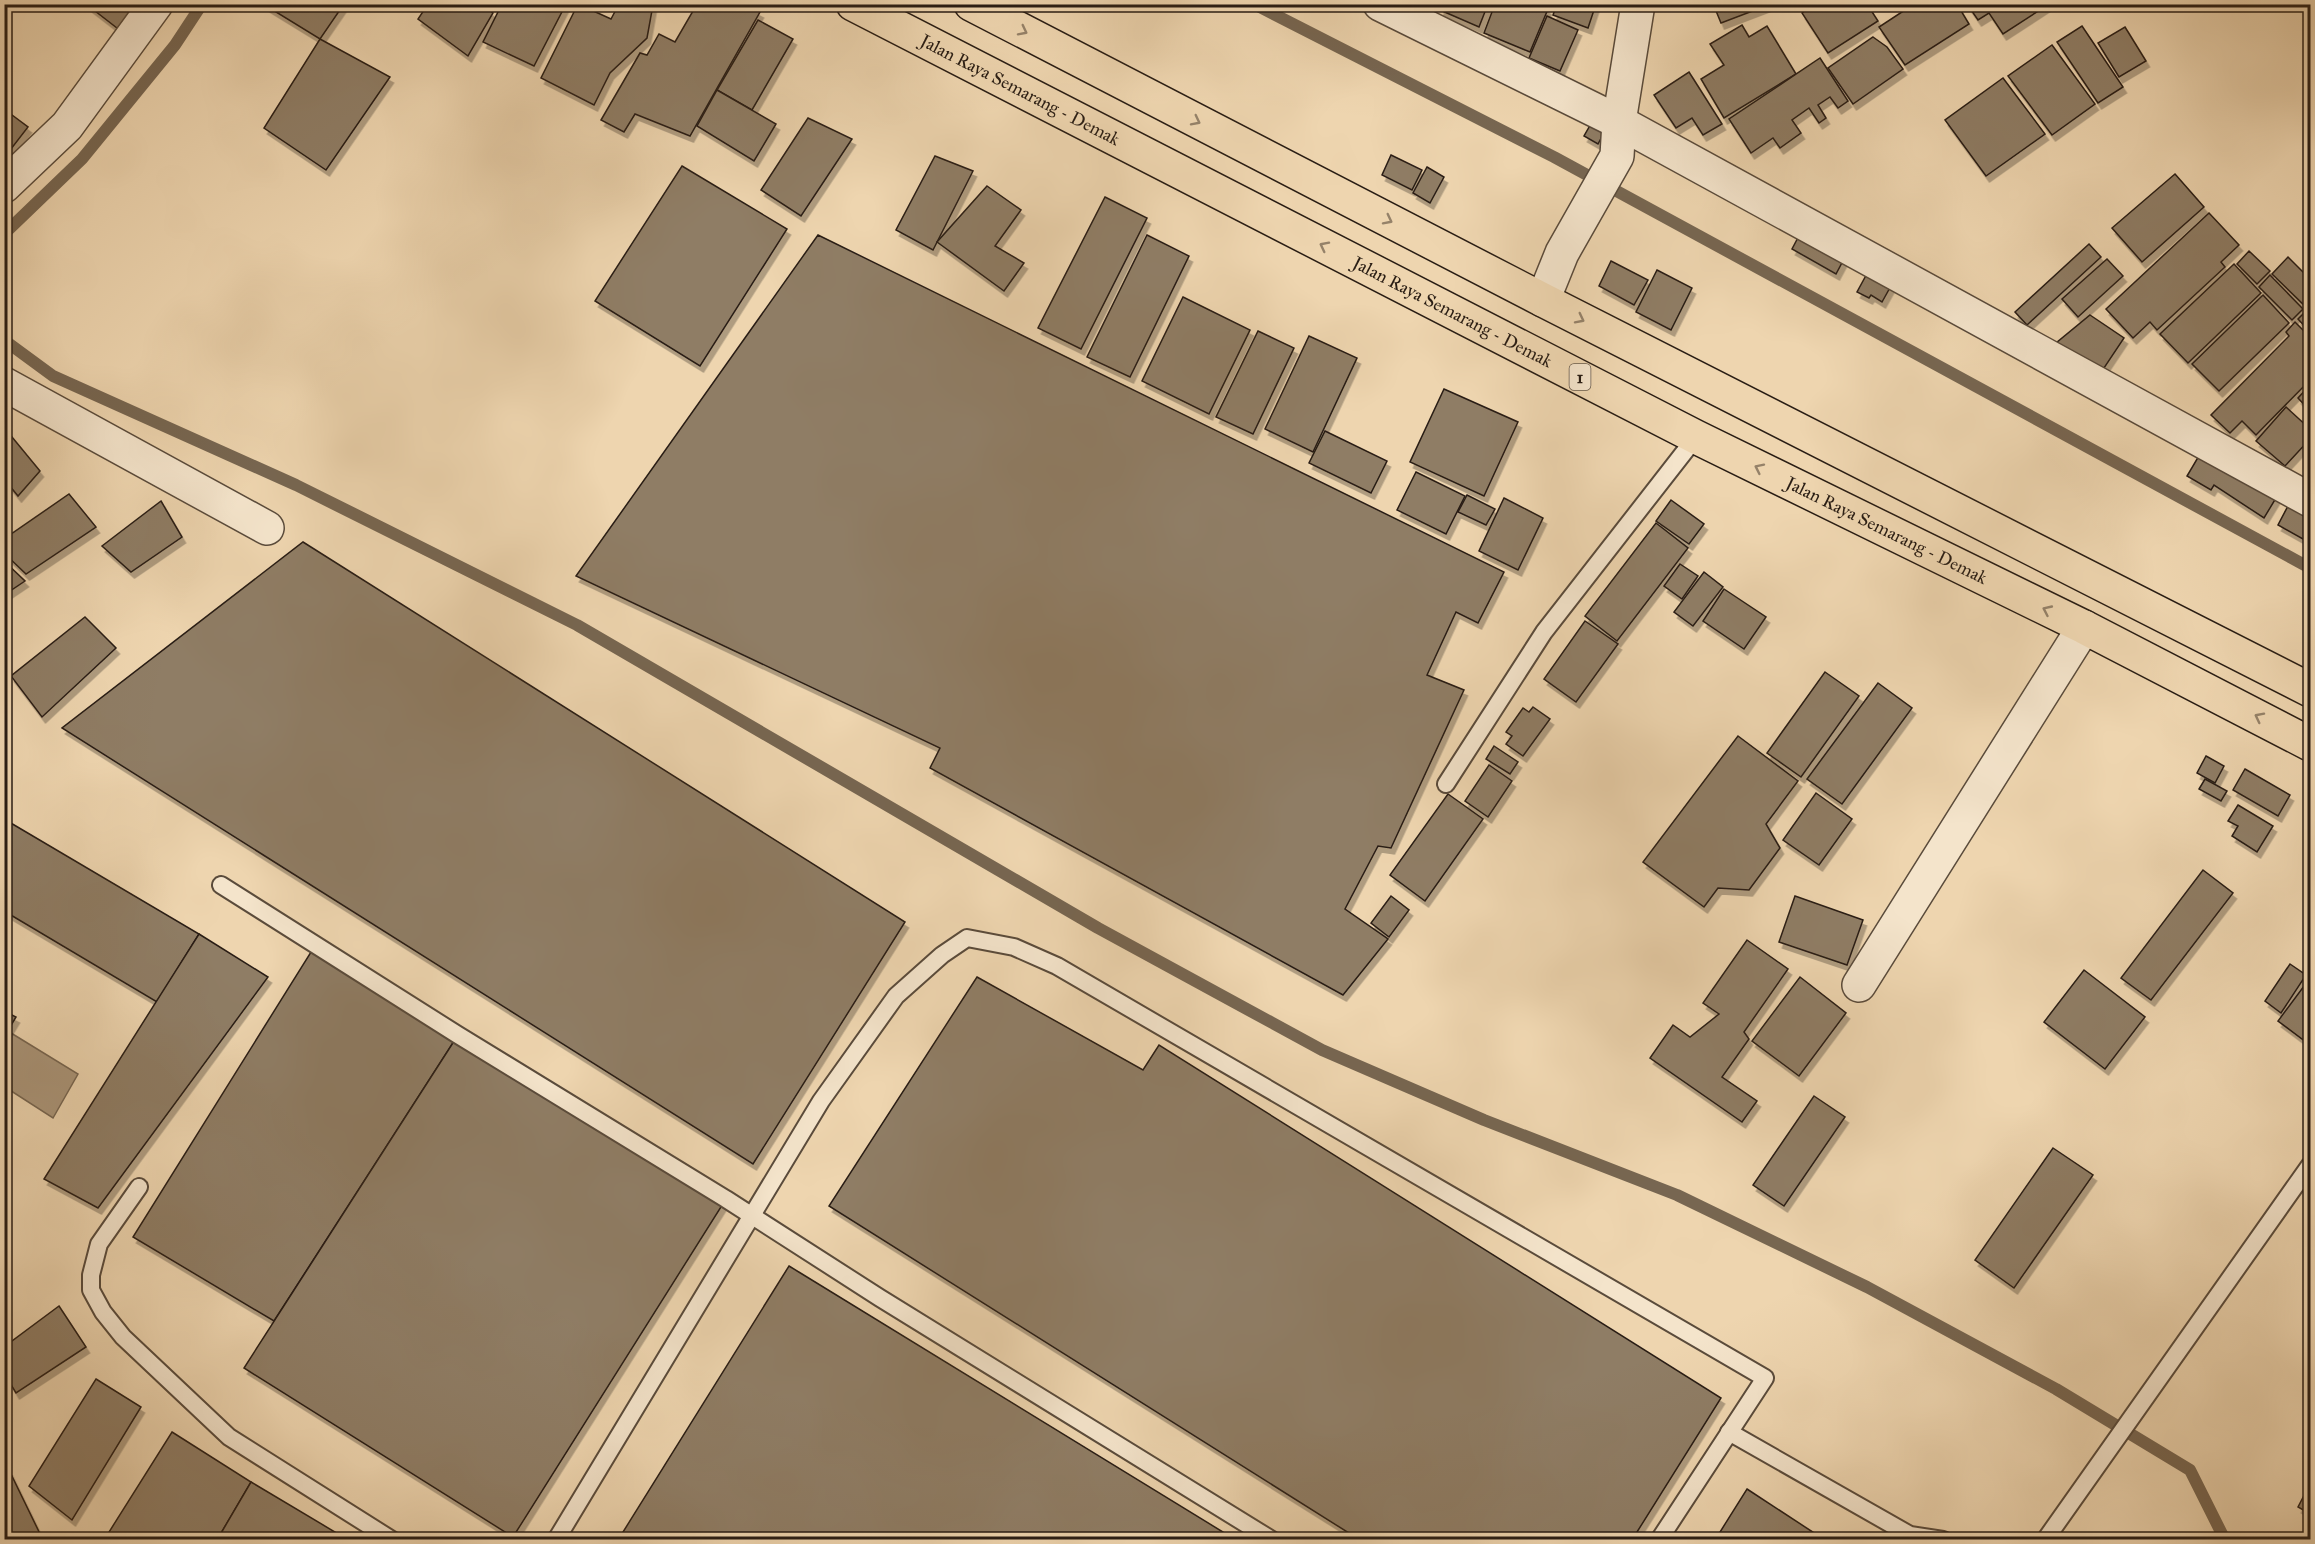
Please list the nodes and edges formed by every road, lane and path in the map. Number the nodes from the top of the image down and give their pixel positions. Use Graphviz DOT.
graph roads {
  1 [pos="156,4"];
  2 [pos="853,4"];
  3 [pos="971,4"];
  4 [pos="1380,4"];
  5 [pos="1638,4"];
  6 [pos="1619,122"];
  7 [pos="4,186"];
  8 [pos="1544,300"];
  9 [pos="4,384"];
  10 [pos="1696,437"];
  11 [pos="2310,501"];
  12 [pos="267,528"];
  13 [pos="2084,627"];
  14 [pos="2310,690"];
  15 [pos="2310,744"];
  16 [pos="1446,784"];
  17 [pos="221,885"];
  18 [pos="1859,985"];
  19 [pos="2310,1165"];
  20 [pos="139,1187"];
  21 [pos="752,1218"];
  22 [pos="1729,1432"];
  23 [pos="392,1539"];
  24 [pos="556,1539"];
  25 [pos="1272,1539"];
  26 [pos="1659,1539"];
  27 [pos="1943,1539"];
  28 [pos="2045,1539"];
  1 -- 7 [label="street"];
  10 -- 2 [label="highway, Jalan Raya Semarang - Demak / 1, one-way"];
  3 -- 8 [label="highway, one-way"];
  4 -- 6 [label="street"];
  5 -- 6 [label="street"];
  6 -- 8 [label="street"];
  6 -- 11 [label="street"];
  8 -- 14 [label="highway, one-way"];
  9 -- 12 [label="street"];
  13 -- 10 [label="highway, Jalan Raya Semarang - Demak / 1, one-way"];
  10 -- 16 [label="lane"];
  15 -- 13 [label="highway, Jalan Raya Semarang - Demak / 1, one-way"];
  13 -- 18 [label="street"];
  17 -- 21 [label="lane"];
  19 -- 28 [label="lane"];
  20 -- 23 [label="lane"];
  21 -- 22 [label="lane"];
  21 -- 24 [label="lane"];
  21 -- 25 [label="lane"];
  22 -- 26 [label="lane"];
  22 -- 27 [label="lane"];
}
